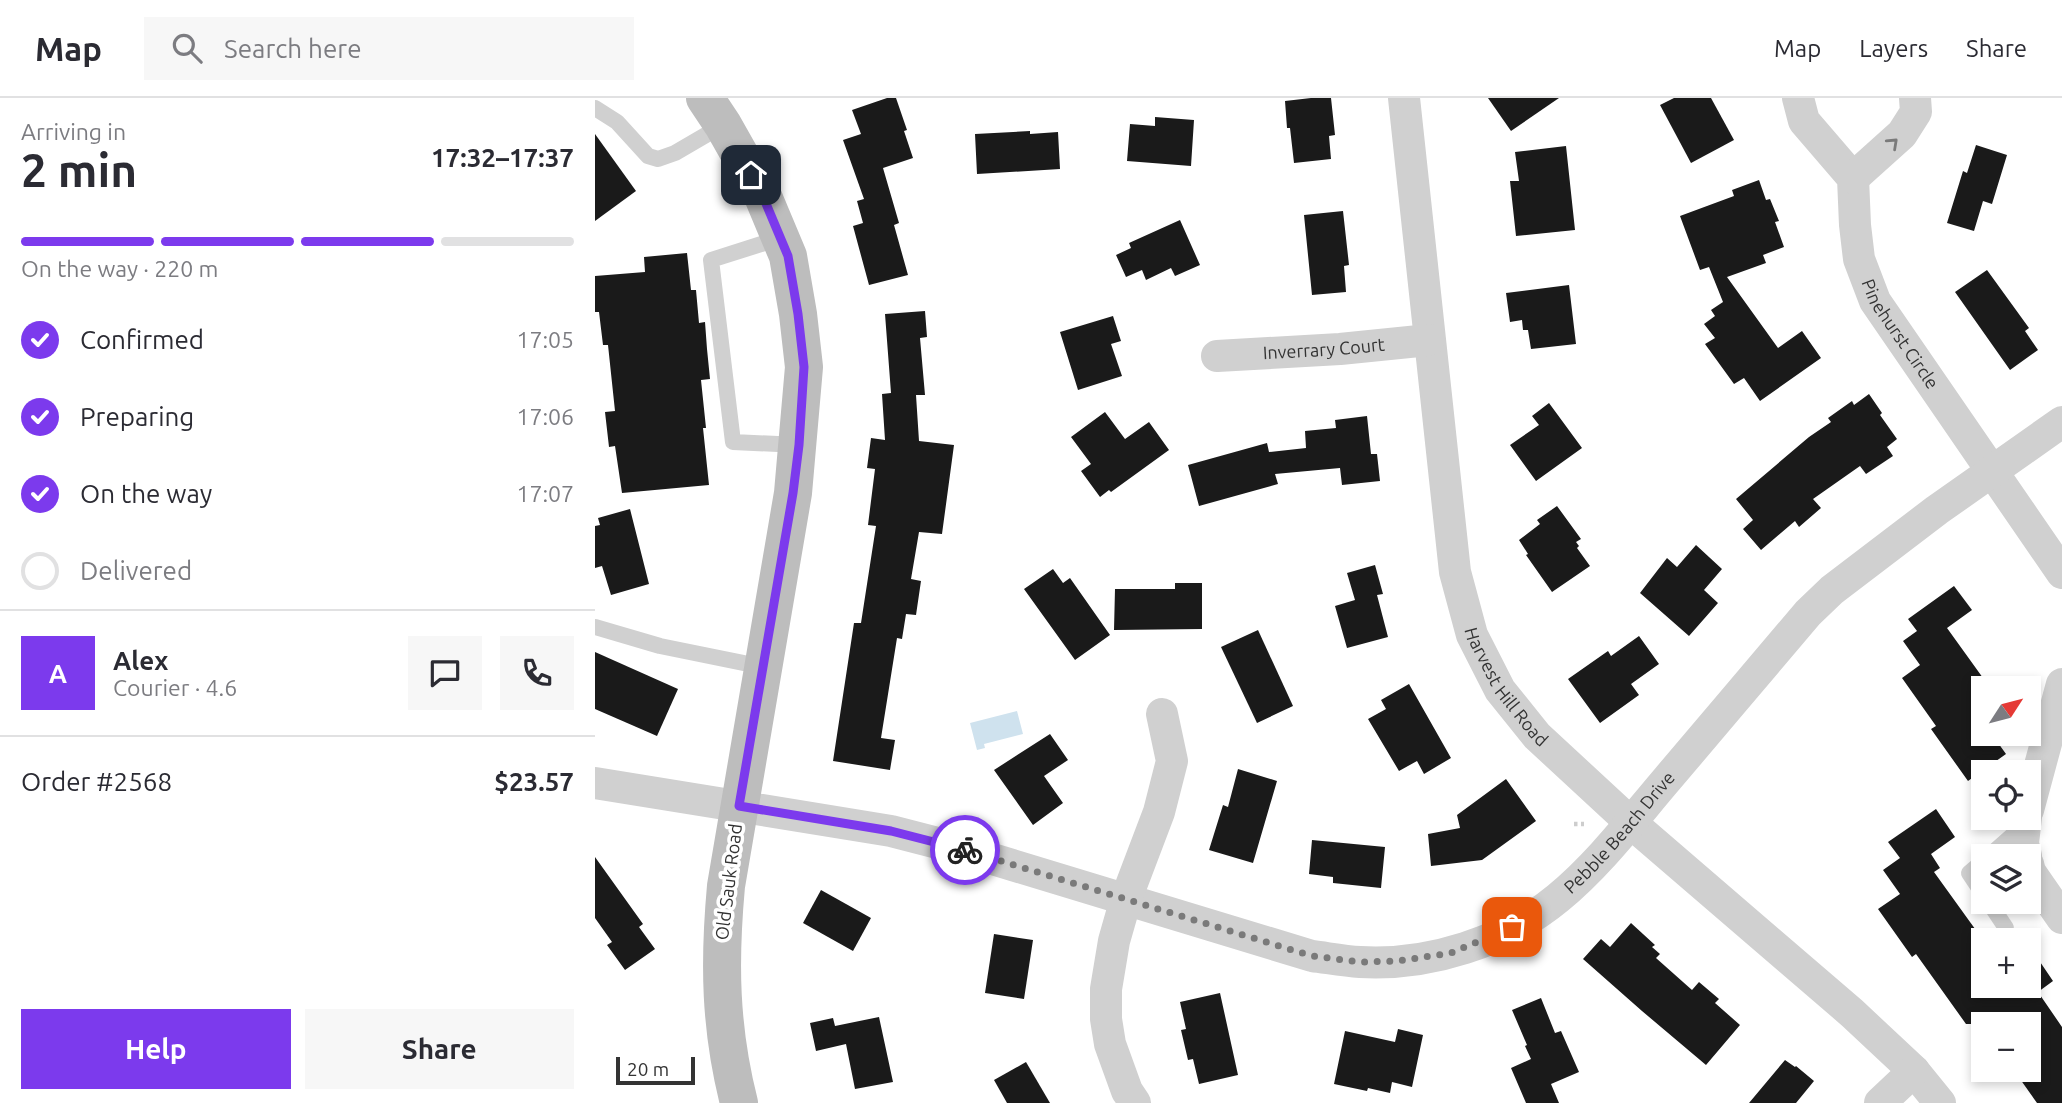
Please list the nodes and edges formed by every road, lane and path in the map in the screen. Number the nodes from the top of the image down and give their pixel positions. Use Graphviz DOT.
graph roads {
  1 [pos="1403,98"];
  2 [pos="1798,98"];
  3 [pos="1915,98"];
  4 [pos="595,108"];
  5 [pos="714,112"];
  6 [pos="1853,178"];
  7 [pos="780,239"];
  8 [pos="1429,340"];
  9 [pos="1217,356"];
  10 [pos="2062,422"];
  11 [pos="799,445"];
  12 [pos="1991,472"];
  13 [pos="2062,573"];
  14 [pos="595,627"];
  15 [pos="764,667"];
  16 [pos="2062,684"];
  17 [pos="1162,714"];
  18 [pos="2041,764"];
  19 [pos="595,783"];
  20 [pos="739,806"];
  21 [pos="1630,822"];
  22 [pos="1574,824"];
  23 [pos="1584,824"];
  24 [pos="2014,830"];
  25 [pos="2001,844"];
  26 [pos="2041,888"];
  27 [pos="1126,900"];
  28 [pos="1997,914"];
  29 [pos="2062,918"];
  30 [pos="2006,928"];
  31 [pos="1914,1071"];
  32 [pos="739,1103"];
  33 [pos="1135,1103"];
  34 [pos="1880,1103"];
  35 [pos="1940,1103"];
  1 -- 8 [label="street, Harvest Hill Road"];
  2 -- 6 [label="street"];
  6 -- 3 [label="street, one-way"];
  4 -- 5 [label="lane"];
  5 -- 7 [label="street, Old Sauk Road"];
  6 -- 12 [label="street, Pinehurst Circle"];
  7 -- 11 [label="street, Old Sauk Road"];
  7 -- 11 [label="lane"];
  8 -- 9 [label="street, Inverrary Court"];
  8 -- 21 [label="street, Harvest Hill Road"];
  10 -- 12 [label="street, Pebble Beach Drive"];
  11 -- 15 [label="street, Old Sauk Road"];
  12 -- 13 [label="street, Pinehurst Circle"];
  12 -- 21 [label="street, Pebble Beach Drive"];
  14 -- 15 [label="lane"];
  15 -- 20 [label="street, Old Sauk Road"];
  16 -- 18 [label="street"];
  17 -- 27 [label="street"];
  19 -- 20 [label="street, Pebble Beach Drive"];
  20 -- 27 [label="street, Pebble Beach Drive"];
  20 -- 32 [label="street, Old Sauk Road"];
  21 -- 27 [label="street, Pebble Beach Drive"];
  21 -- 31 [label="street, Harvest Hill Road"];
  22 -- 23 [label="path"];
  24 -- 25 [label="lane"];
  26 -- 29 [label="street"];
  27 -- 33 [label="street"];
  28 -- 30 [label="lane"];
  31 -- 34 [label="street"];
  31 -- 35 [label="street, Harvest Hill Road"];
}
